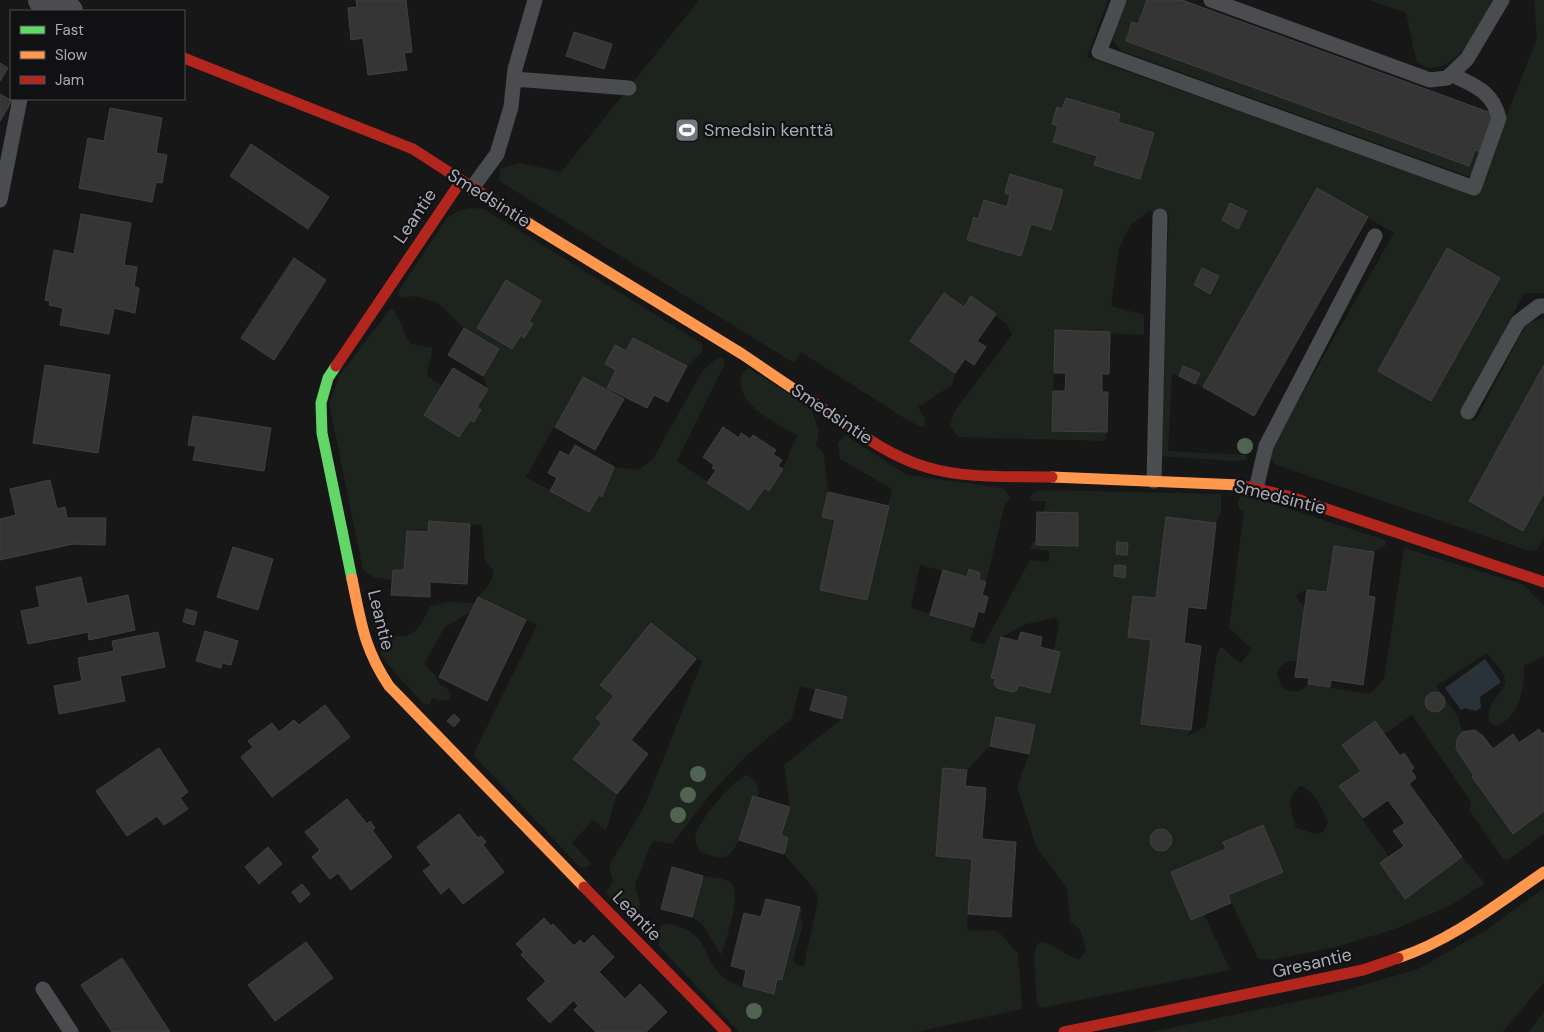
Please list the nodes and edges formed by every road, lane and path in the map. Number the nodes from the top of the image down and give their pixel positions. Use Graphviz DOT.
graph roads {
  1 [pos="536,0"];
  2 [pos="1119,0"];
  3 [pos="1211,0"];
  4 [pos="1502,0"];
  5 [pos="185,58"];
  6 [pos="1451,74"];
  7 [pos="514,79"];
  8 [pos="629,88"];
  9 [pos="20,100"];
  10 [pos="467,185"];
  11 [pos="0,200"];
  12 [pos="1160,216"];
  13 [pos="1375,236"];
  14 [pos="1544,306"];
  15 [pos="1468,412"];
  16 [pos="1154,482"];
  17 [pos="1256,489"];
  18 [pos="1544,582"];
  19 [pos="1544,872"];
  20 [pos="43,989"];
  21 [pos="71,1032"];
  22 [pos="726,1032"];
  23 [pos="1064,1032"];
  1 -- 7 [label="lane"];
  2 -- 6 [label="lane"];
  3 -- 6 [label="lane"];
  4 -- 6 [label="lane"];
  5 -- 10 [label="street, Smedsintie"];
  7 -- 8 [label="lane"];
  7 -- 10 [label="lane"];
  9 -- 11 [label="lane"];
  10 -- 16 [label="street, Smedsintie"];
  10 -- 22 [label="street, Leantie"];
  12 -- 16 [label="lane"];
  13 -- 17 [label="lane"];
  14 -- 15 [label="lane"];
  16 -- 17 [label="street, Smedsintie"];
  17 -- 18 [label="street, Smedsintie"];
  19 -- 23 [label="street, Gresantie"];
  20 -- 21 [label="lane"];
}
